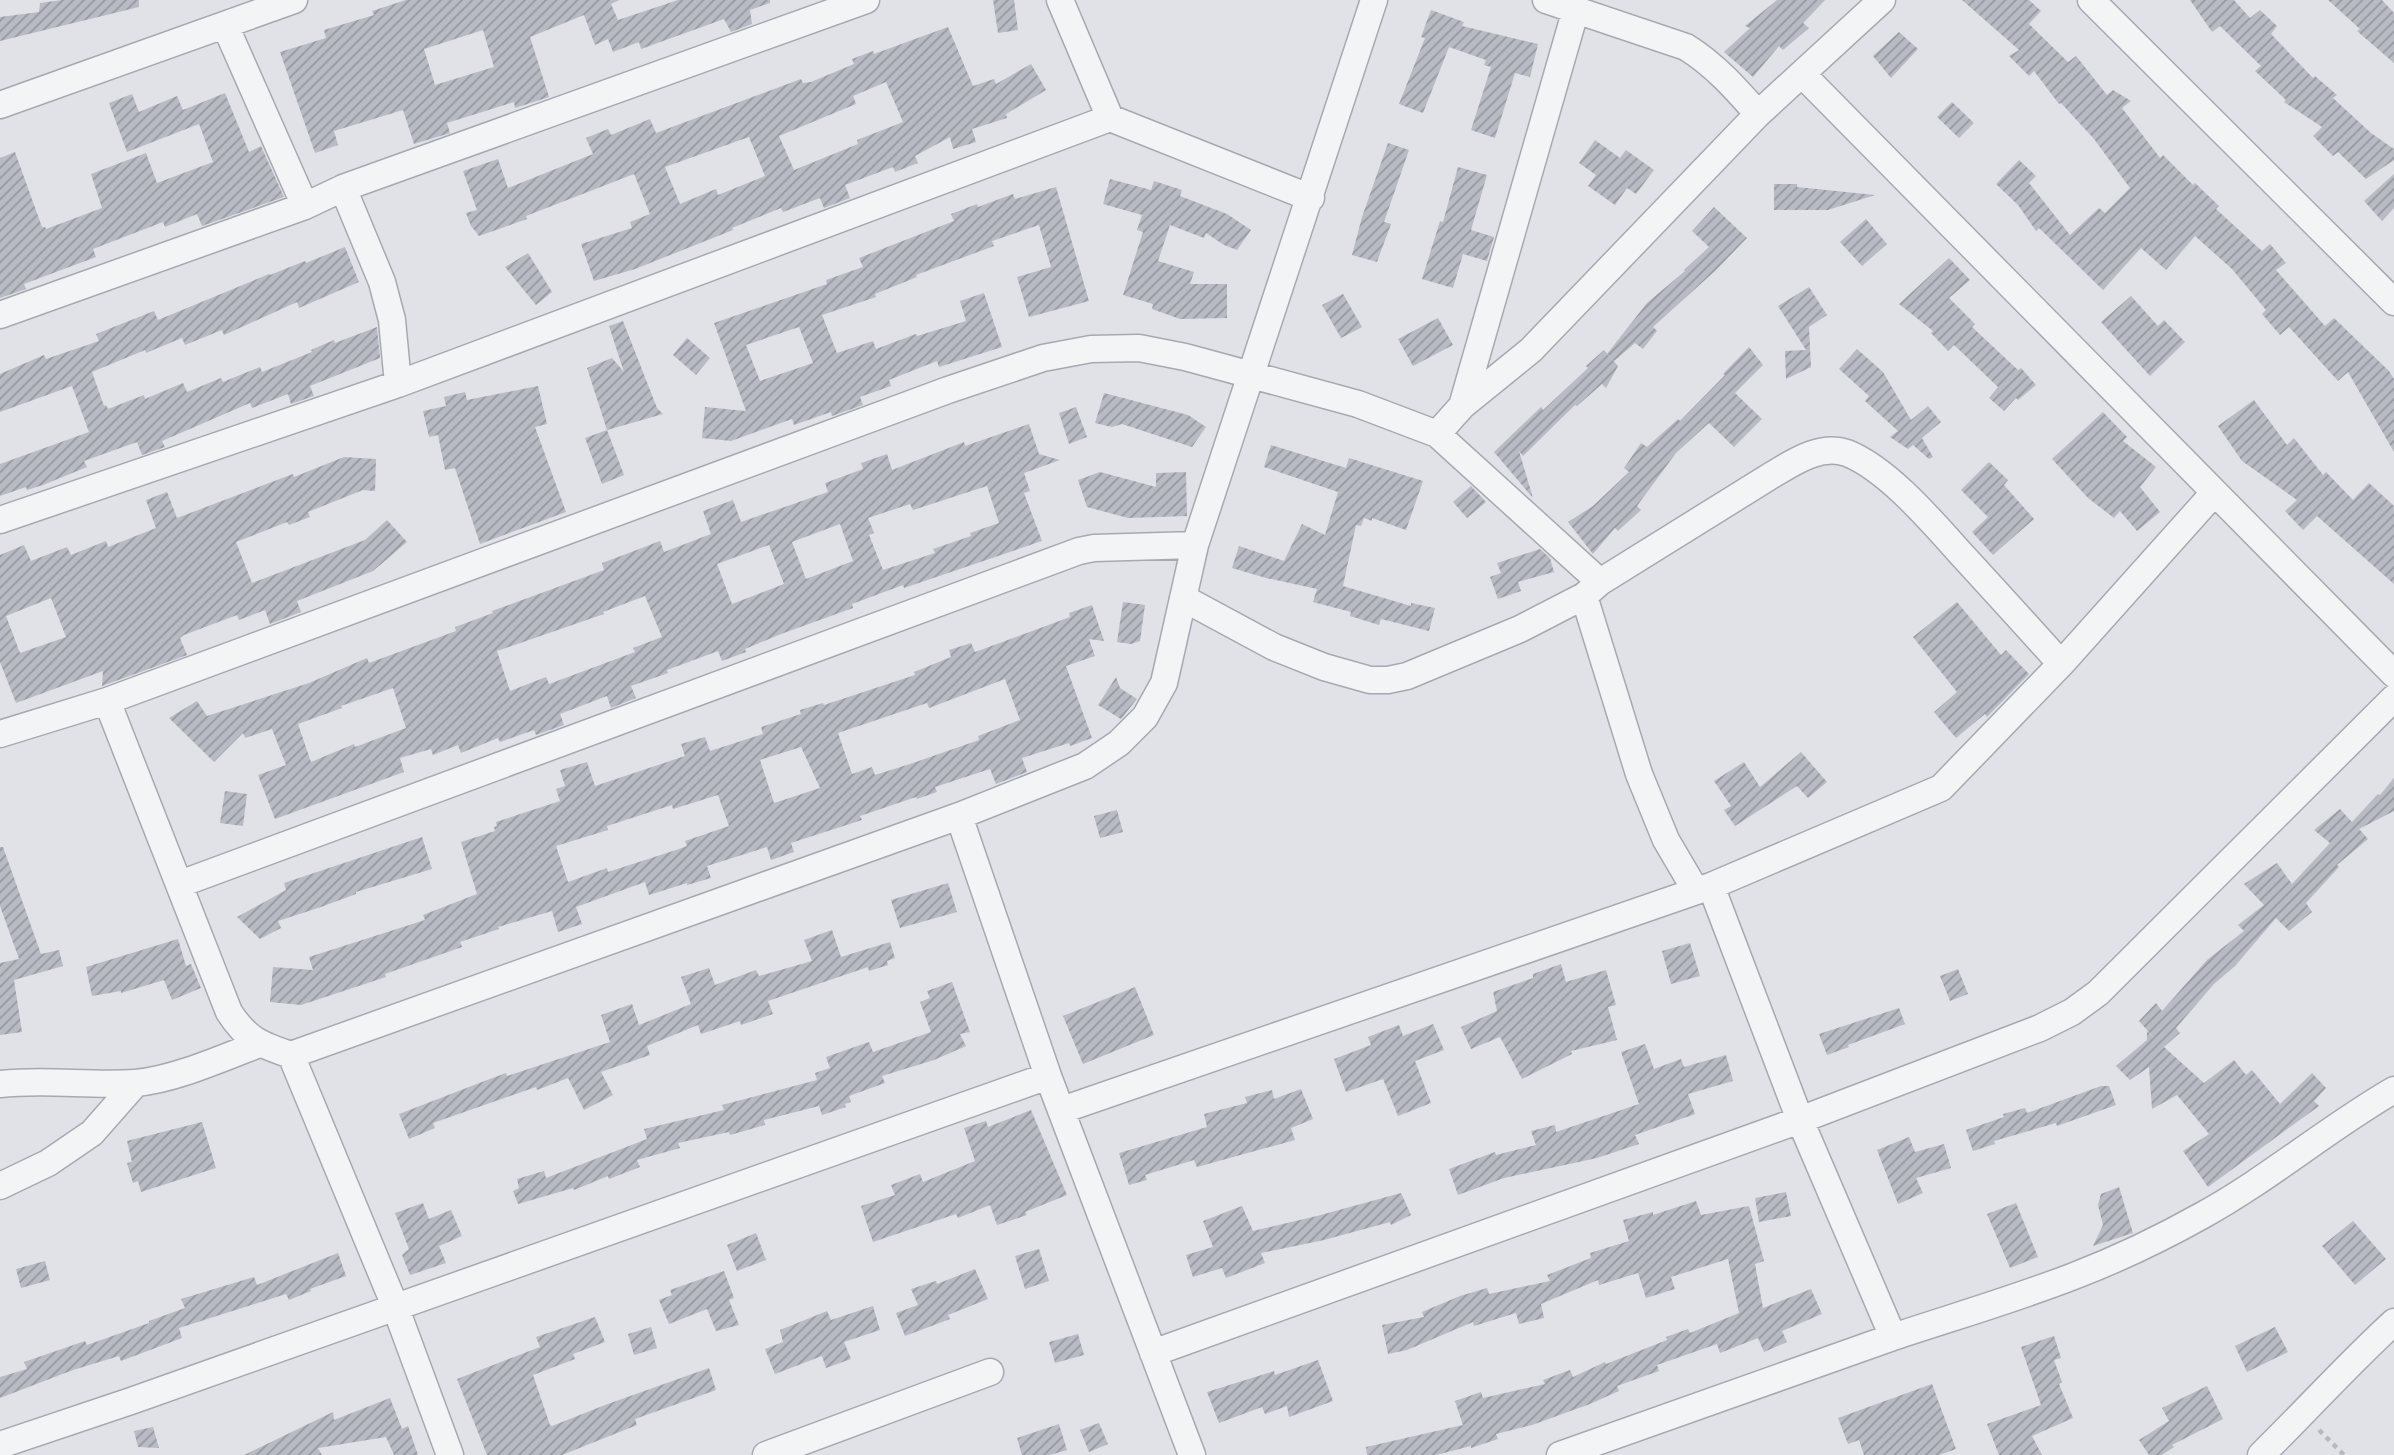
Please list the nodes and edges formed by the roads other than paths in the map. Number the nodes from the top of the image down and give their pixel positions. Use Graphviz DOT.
graph roads {
  1 [pos="294,0"];
  2 [pos="866,0"];
  3 [pos="1060,0"];
  4 [pos="1374,0"];
  5 [pos="1546,0"];
  6 [pos="1882,0"];
  7 [pos="2091,0"];
  8 [pos="1577,9"];
  9 [pos="225,25"];
  10 [pos="1803,75"];
  11 [pos="0,105"];
  12 [pos="1758,114"];
  13 [pos="1110,118"];
  14 [pos="343,188"];
  15 [pos="1311,198"];
  16 [pos="305,206"];
  17 [pos="2394,302"];
  18 [pos="0,315"];
  19 [pos="1251,375"];
  20 [pos="398,384"];
  21 [pos="1462,406"];
  22 [pos="1437,434"];
  23 [pos="2214,493"];
  24 [pos="0,520"];
  25 [pos="1195,545"];
  26 [pos="1592,589"];
  27 [pos="1183,598"];
  28 [pos="2061,664"];
  29 [pos="2394,674"];
  30 [pos="2394,698"];
  31 [pos="107,701"];
  32 [pos="0,734"];
  33 [pos="960,816"];
  34 [pos="180,884"];
  35 [pos="1704,888"];
  36 [pos="259,1044"];
  37 [pos="291,1055"];
  38 [pos="1048,1076"];
  39 [pos="136,1083"];
  40 [pos="0,1084"];
  41 [pos="2394,1090"];
  42 [pos="1062,1110"];
  43 [pos="1801,1120"];
  44 [pos="0,1186"];
  45 [pos="395,1306"];
  46 [pos="2394,1321"];
  47 [pos="1893,1337"];
  48 [pos="1153,1353"];
  49 [pos="989,1372"];
  50 [pos="0,1445"];
  51 [pos="450,1455"];
  52 [pos="766,1455"];
  53 [pos="1192,1455"];
  54 [pos="1560,1455"];
  55 [pos="2261,1455"];
  1 -- 9 [label="street"];
  2 -- 14 [label="street"];
  3 -- 13 [label="street"];
  4 -- 15 [label="street"];
  5 -- 8 [label="street"];
  6 -- 10 [label="street"];
  7 -- 17 [label="street"];
  8 -- 12 [label="street"];
  8 -- 21 [label="street"];
  9 -- 11 [label="street"];
  9 -- 16 [label="street"];
  10 -- 12 [label="street"];
  10 -- 23 [label="street"];
  12 -- 21 [label="street"];
  13 -- 15 [label="street"];
  13 -- 20 [label="street"];
  14 -- 16 [label="street"];
  14 -- 20 [label="street"];
  15 -- 19 [label="street"];
  16 -- 18 [label="street"];
  19 -- 22 [label="street"];
  19 -- 25 [label="street"];
  19 -- 31 [label="street"];
  20 -- 24 [label="street"];
  21 -- 22 [label="street"];
  22 -- 26 [label="street"];
  23 -- 28 [label="street"];
  23 -- 29 [label="street"];
  25 -- 27 [label="street"];
  25 -- 34 [label="street"];
  26 -- 27 [label="street"];
  26 -- 28 [label="street"];
  26 -- 35 [label="street"];
  27 -- 33 [label="street"];
  28 -- 35 [label="street"];
  30 -- 43 [label="street"];
  31 -- 32 [label="street"];
  31 -- 34 [label="street"];
  33 -- 37 [label="street"];
  33 -- 38 [label="street"];
  34 -- 36 [label="street"];
  35 -- 42 [label="street"];
  35 -- 43 [label="street"];
  36 -- 37 [label="street"];
  36 -- 39 [label="street"];
  37 -- 45 [label="street"];
  38 -- 42 [label="street"];
  38 -- 45 [label="street"];
  39 -- 40 [label="street"];
  39 -- 44 [label="street"];
  41 -- 47 [label="street"];
  42 -- 48 [label="street"];
  43 -- 47 [label="street"];
  43 -- 48 [label="street"];
  45 -- 50 [label="street"];
  45 -- 51 [label="street"];
  46 -- 55 [label="street"];
  47 -- 54 [label="street"];
  48 -- 53 [label="street"];
  49 -- 52 [label="street"];
}
